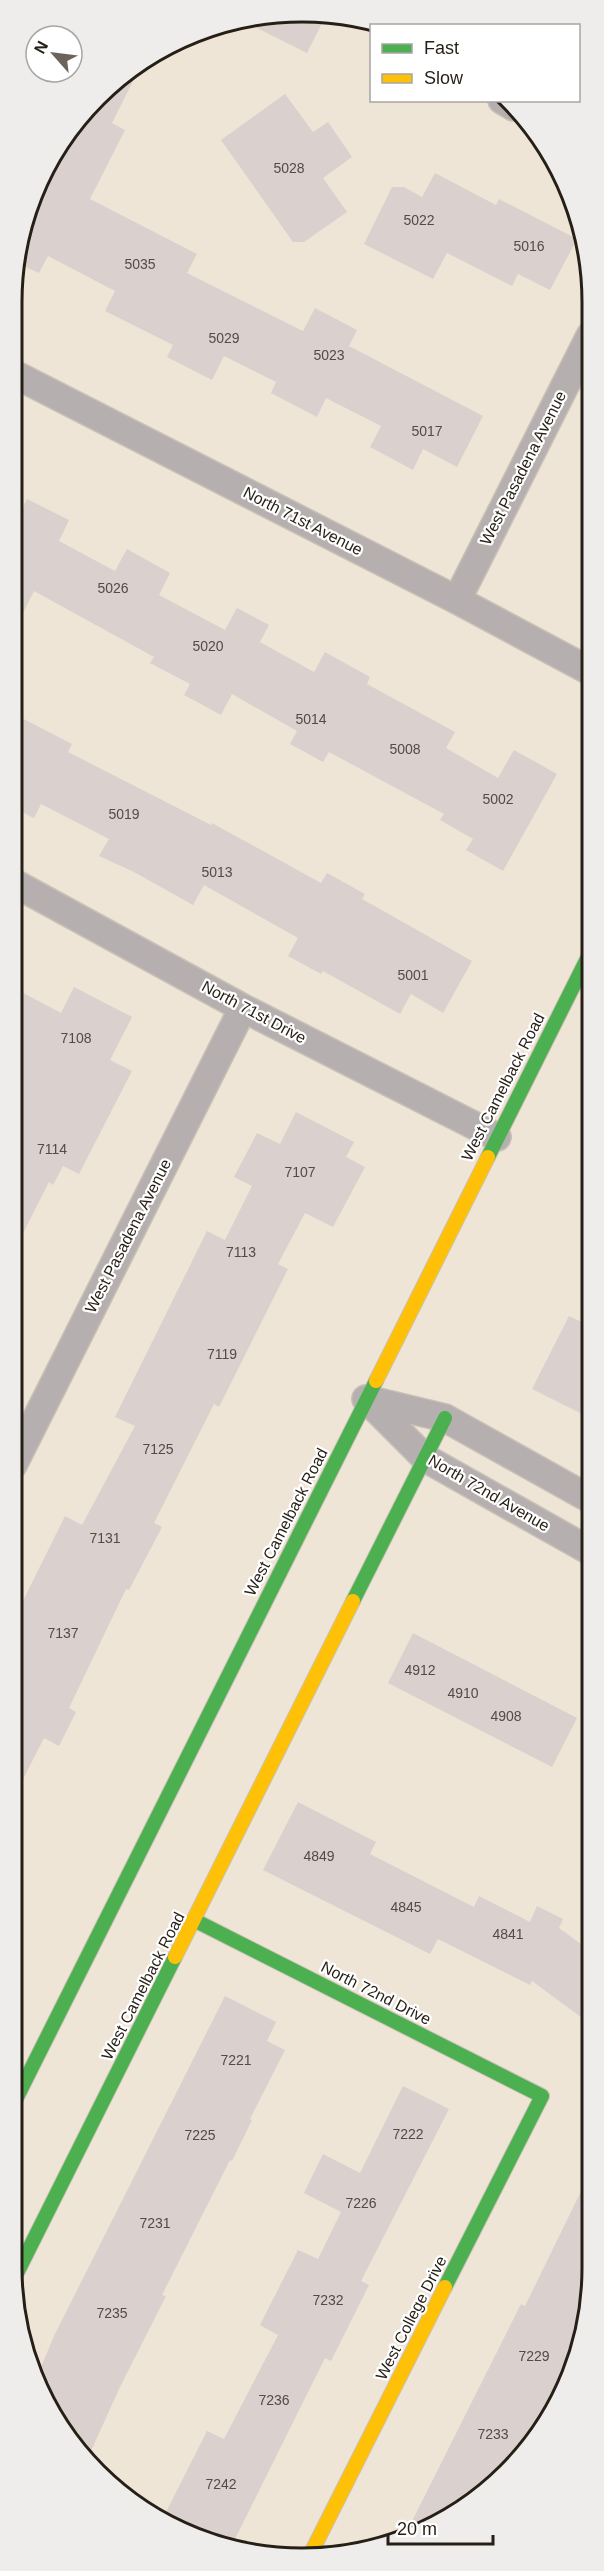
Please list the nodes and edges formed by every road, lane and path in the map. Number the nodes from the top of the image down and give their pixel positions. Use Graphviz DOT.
graph roads {
  1 [pos="582,352"];
  2 [pos="22,378"];
  3 [pos="457,600"];
  4 [pos="582,667"];
  5 [pos="22,887"];
  6 [pos="582,968"];
  7 [pos="243,1008"];
  8 [pos="496,1137"];
  9 [pos="366,1399"];
  10 [pos="445,1418"];
  11 [pos="22,1447"];
  12 [pos="425,1458"];
  13 [pos="582,1495"];
  14 [pos="582,1542"];
  15 [pos="194,1920"];
  16 [pos="22,2087"];
  17 [pos="542,2096"];
  18 [pos="22,2263"];
  19 [pos="314,2548"];
  1 -- 3 [label="street, West Pasadena Avenue"];
  2 -- 3 [label="street, North 71st Avenue"];
  3 -- 4 [label="street, North 71st Avenue"];
  5 -- 7 [label="street, North 71st Drive"];
  6 -- 8 [label="street, West Camelback Road"];
  7 -- 8 [label="street, North 71st Drive"];
  7 -- 11 [label="street, West Pasadena Avenue"];
  8 -- 9 [label="street, West Camelback Road"];
  9 -- 10 [label="street"];
  9 -- 12 [label="street, North 72nd Avenue"];
  9 -- 16 [label="street, West Camelback Road"];
  10 -- 12 [label="street, West Camelback Road"];
  10 -- 13 [label="street"];
  12 -- 14 [label="street, North 72nd Avenue"];
  12 -- 15 [label="street, West Camelback Road"];
  15 -- 17 [label="street, North 72nd Drive"];
  15 -- 18 [label="street, West Camelback Road"];
  17 -- 19 [label="street, West College Drive"];
}
